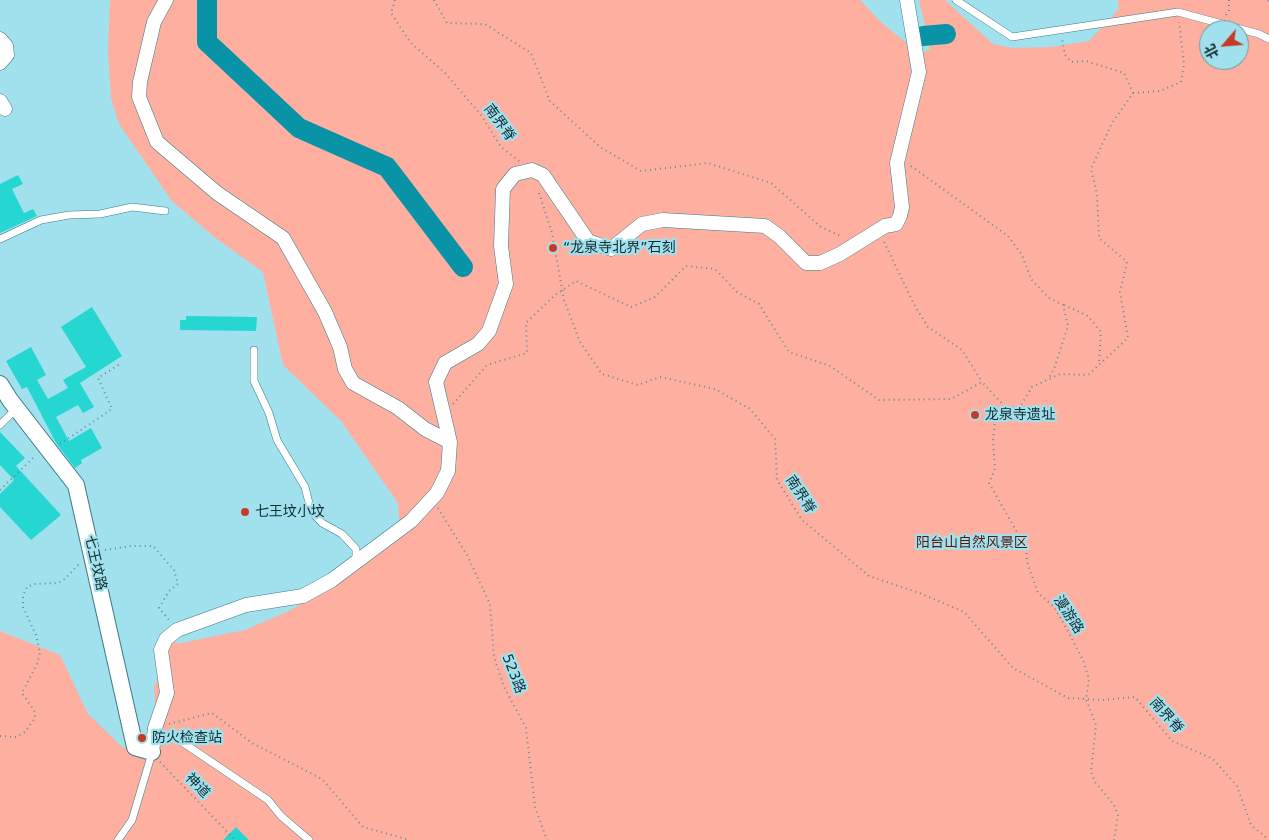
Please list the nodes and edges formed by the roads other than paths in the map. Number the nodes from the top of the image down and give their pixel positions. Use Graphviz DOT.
graph roads {
  1 [pos="166,0"];
  2 [pos="907,0"];
  3 [pos="956,0"];
  4 [pos="0,39"];
  5 [pos="1269,39"];
  6 [pos="0,64"];
  7 [pos="165,211"];
  8 [pos="0,240"];
  9 [pos="254,350"];
  10 [pos="0,384"];
  11 [pos="14,406"];
  12 [pos="0,426"];
  13 [pos="450,442"];
  14 [pos="356,562"];
  15 [pos="152,748"];
  16 [pos="118,840"];
  17 [pos="309,840"];
  1 -- 13 [label="street"];
  2 -- 13 [label="street"];
  3 -- 5 [label="lane"];
  4 -- 6 [label="street"];
  7 -- 8 [label="lane"];
  9 -- 14 [label="lane"];
  10 -- 11 [label="street, 七王坟路"];
  11 -- 12 [label="lane"];
  11 -- 15 [label="street, 七王坟路"];
  13 -- 14 [label="street"];
  14 -- 15 [label="street"];
  15 -- 16 [label="lane"];
  15 -- 17 [label="lane"];
}
